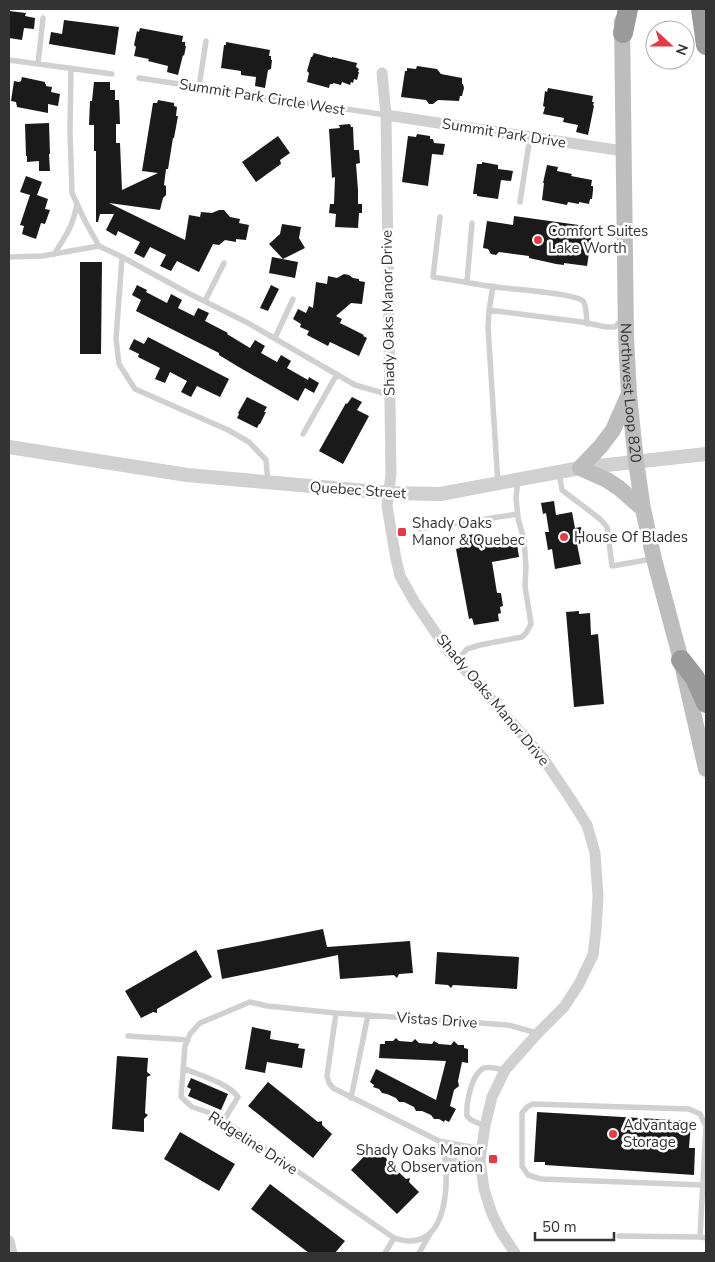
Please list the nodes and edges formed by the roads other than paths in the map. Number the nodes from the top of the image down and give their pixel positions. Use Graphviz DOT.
graph roads {
  1 [pos="622,9"];
  2 [pos="628,9"];
  3 [pos="701,9"];
  4 [pos="43,18"];
  5 [pos="623,33"];
  6 [pos="206,41"];
  7 [pos="706,45"];
  8 [pos="9,60"];
  9 [pos="38,64"];
  10 [pos="71,68"];
  11 [pos="382,73"];
  12 [pos="112,74"];
  13 [pos="139,78"];
  14 [pos="199,87"];
  15 [pos="386,115"];
  16 [pos="530,137"];
  17 [pos="624,151"];
  18 [pos="520,202"];
  19 [pos="77,203"];
  20 [pos="440,217"];
  21 [pos="472,223"];
  22 [pos="99,246"];
  23 [pos="54,254"];
  24 [pos="9,257"];
  25 [pos="122,257"];
  26 [pos="224,263"];
  27 [pos="467,282"];
  28 [pos="493,286"];
  29 [pos="293,299"];
  30 [pos="204,301"];
  31 [pos="488,310"];
  32 [pos="625,316"];
  33 [pos="587,324"];
  34 [pos="275,338"];
  35 [pos="337,374"];
  36 [pos="390,395"];
  37 [pos="629,395"];
  38 [pos="303,434"];
  39 [pos="9,447"];
  40 [pos="706,454"];
  41 [pos="636,462"];
  42 [pos="580,468"];
  43 [pos="559,472"];
  44 [pos="518,480"];
  45 [pos="268,483"];
  46 [pos="498,484"];
  47 [pos="389,493"];
  48 [pos="643,509"];
  49 [pos="518,514"];
  50 [pos="419,529"];
  51 [pos="654,559"];
  52 [pos="457,660"];
  53 [pos="681,660"];
  54 [pos="706,704"];
  55 [pos="706,769"];
  56 [pos="336,1014"];
  57 [pos="368,1015"];
  58 [pos="537,1034"];
  59 [pos="128,1036"];
  60 [pos="188,1040"];
  61 [pos="183,1068"];
  62 [pos="505,1070"];
  63 [pos="352,1098"];
  64 [pos="224,1120"];
  65 [pos="485,1126"];
  66 [pos="439,1141"];
  67 [pos="482,1149"];
  68 [pos="446,1160"];
  69 [pos="481,1164"];
  70 [pos="703,1185"];
  71 [pos="432,1233"];
  72 [pos="619,1236"];
  73 [pos="703,1237"];
  74 [pos="394,1238"];
  75 [pos="9,1241"];
  76 [pos="12,1253"];
  77 [pos="385,1253"];
  78 [pos="419,1253"];
  79 [pos="516,1253"];
  1 -- 5 [label="main road, Northwest Loop 820"];
  2 -- 5 [label="highway"];
  3 -- 7 [label="highway"];
  4 -- 9 [label="lane"];
  5 -- 17 [label="main road, Northwest Loop 820"];
  6 -- 14 [label="lane"];
  8 -- 9 [label="lane"];
  9 -- 10 [label="lane"];
  10 -- 12 [label="lane"];
  10 -- 19 [label="lane"];
  11 -- 15 [label="street, Shady Oaks Manor Drive"];
  13 -- 14 [label="lane, Summit Park Circle West"];
  14 -- 15 [label="lane, Summit Park Circle West"];
  15 -- 16 [label="street, Summit Park Drive"];
  15 -- 36 [label="street, Shady Oaks Manor Drive"];
  16 -- 17 [label="street, Summit Park Drive"];
  16 -- 18 [label="lane"];
  17 -- 32 [label="main road, Northwest Loop 820"];
  19 -- 22 [label="lane"];
  19 -- 23 [label="lane"];
  20 -- 27 [label="lane"];
  21 -- 27 [label="lane"];
  22 -- 23 [label="lane"];
  22 -- 25 [label="lane"];
  23 -- 24 [label="lane"];
  25 -- 30 [label="lane"];
  25 -- 45 [label="lane"];
  26 -- 30 [label="lane"];
  27 -- 28 [label="lane"];
  28 -- 31 [label="lane"];
  28 -- 33 [label="lane"];
  29 -- 34 [label="lane"];
  30 -- 34 [label="lane"];
  31 -- 33 [label="lane"];
  31 -- 46 [label="lane"];
  32 -- 33 [label="lane"];
  32 -- 37 [label="main road, Northwest Loop 820"];
  34 -- 35 [label="lane"];
  35 -- 36 [label="lane"];
  35 -- 38 [label="lane"];
  36 -- 47 [label="street, Shady Oaks Manor Drive"];
  37 -- 41 [label="main road, Northwest Loop 820"];
  37 -- 42 [label="main road"];
  39 -- 45 [label="street, Quebec Street"];
  40 -- 41 [label="street, Quebec Street"];
  41 -- 42 [label="street, Quebec Street"];
  41 -- 48 [label="main road, Northwest Loop 820"];
  42 -- 43 [label="street, Quebec Street"];
  42 -- 48 [label="main road"];
  43 -- 44 [label="street, Quebec Street"];
  43 -- 51 [label="lane"];
  44 -- 46 [label="street, Quebec Street"];
  44 -- 49 [label="lane"];
  45 -- 47 [label="street, Quebec Street"];
  46 -- 47 [label="street, Quebec Street"];
  47 -- 52 [label="street, Shady Oaks Manor Drive"];
  48 -- 51 [label="main road, Northwest Loop 820"];
  49 -- 50 [label="lane"];
  49 -- 52 [label="lane"];
  51 -- 53 [label="main road, Northwest Loop 820"];
  52 -- 58 [label="street, Shady Oaks Manor Drive"];
  53 -- 54 [label="highway"];
  53 -- 55 [label="main road, Northwest Loop 820"];
  56 -- 57 [label="lane, Vistas Drive"];
  56 -- 60 [label="lane, Ridgeline Drive"];
  56 -- 63 [label="lane"];
  57 -- 58 [label="lane, Vistas Drive"];
  57 -- 63 [label="lane"];
  58 -- 62 [label="street, Shady Oaks Manor Drive"];
  59 -- 60 [label="lane"];
  60 -- 61 [label="lane, Ridgeline Drive"];
  61 -- 64 [label="lane, Ridgeline Drive"];
  61 -- 64 [label="lane"];
  62 -- 65 [label="street, Shady Oaks Manor Drive"];
  62 -- 65 [label="lane"];
  63 -- 66 [label="lane"];
  64 -- 74 [label="lane, Ridgeline Drive"];
  65 -- 67 [label="street, Shady Oaks Manor Drive"];
  66 -- 67 [label="lane"];
  66 -- 68 [label="lane"];
  67 -- 69 [label="street, Shady Oaks Manor Drive"];
  68 -- 69 [label="lane"];
  68 -- 71 [label="lane"];
  69 -- 79 [label="street, Shady Oaks Manor Drive"];
  70 -- 70 [label="lane"];
  70 -- 73 [label="lane"];
  71 -- 74 [label="lane"];
  71 -- 78 [label="lane"];
  72 -- 73 [label="lane"];
  74 -- 77 [label="lane"];
  75 -- 76 [label="street"];
}
